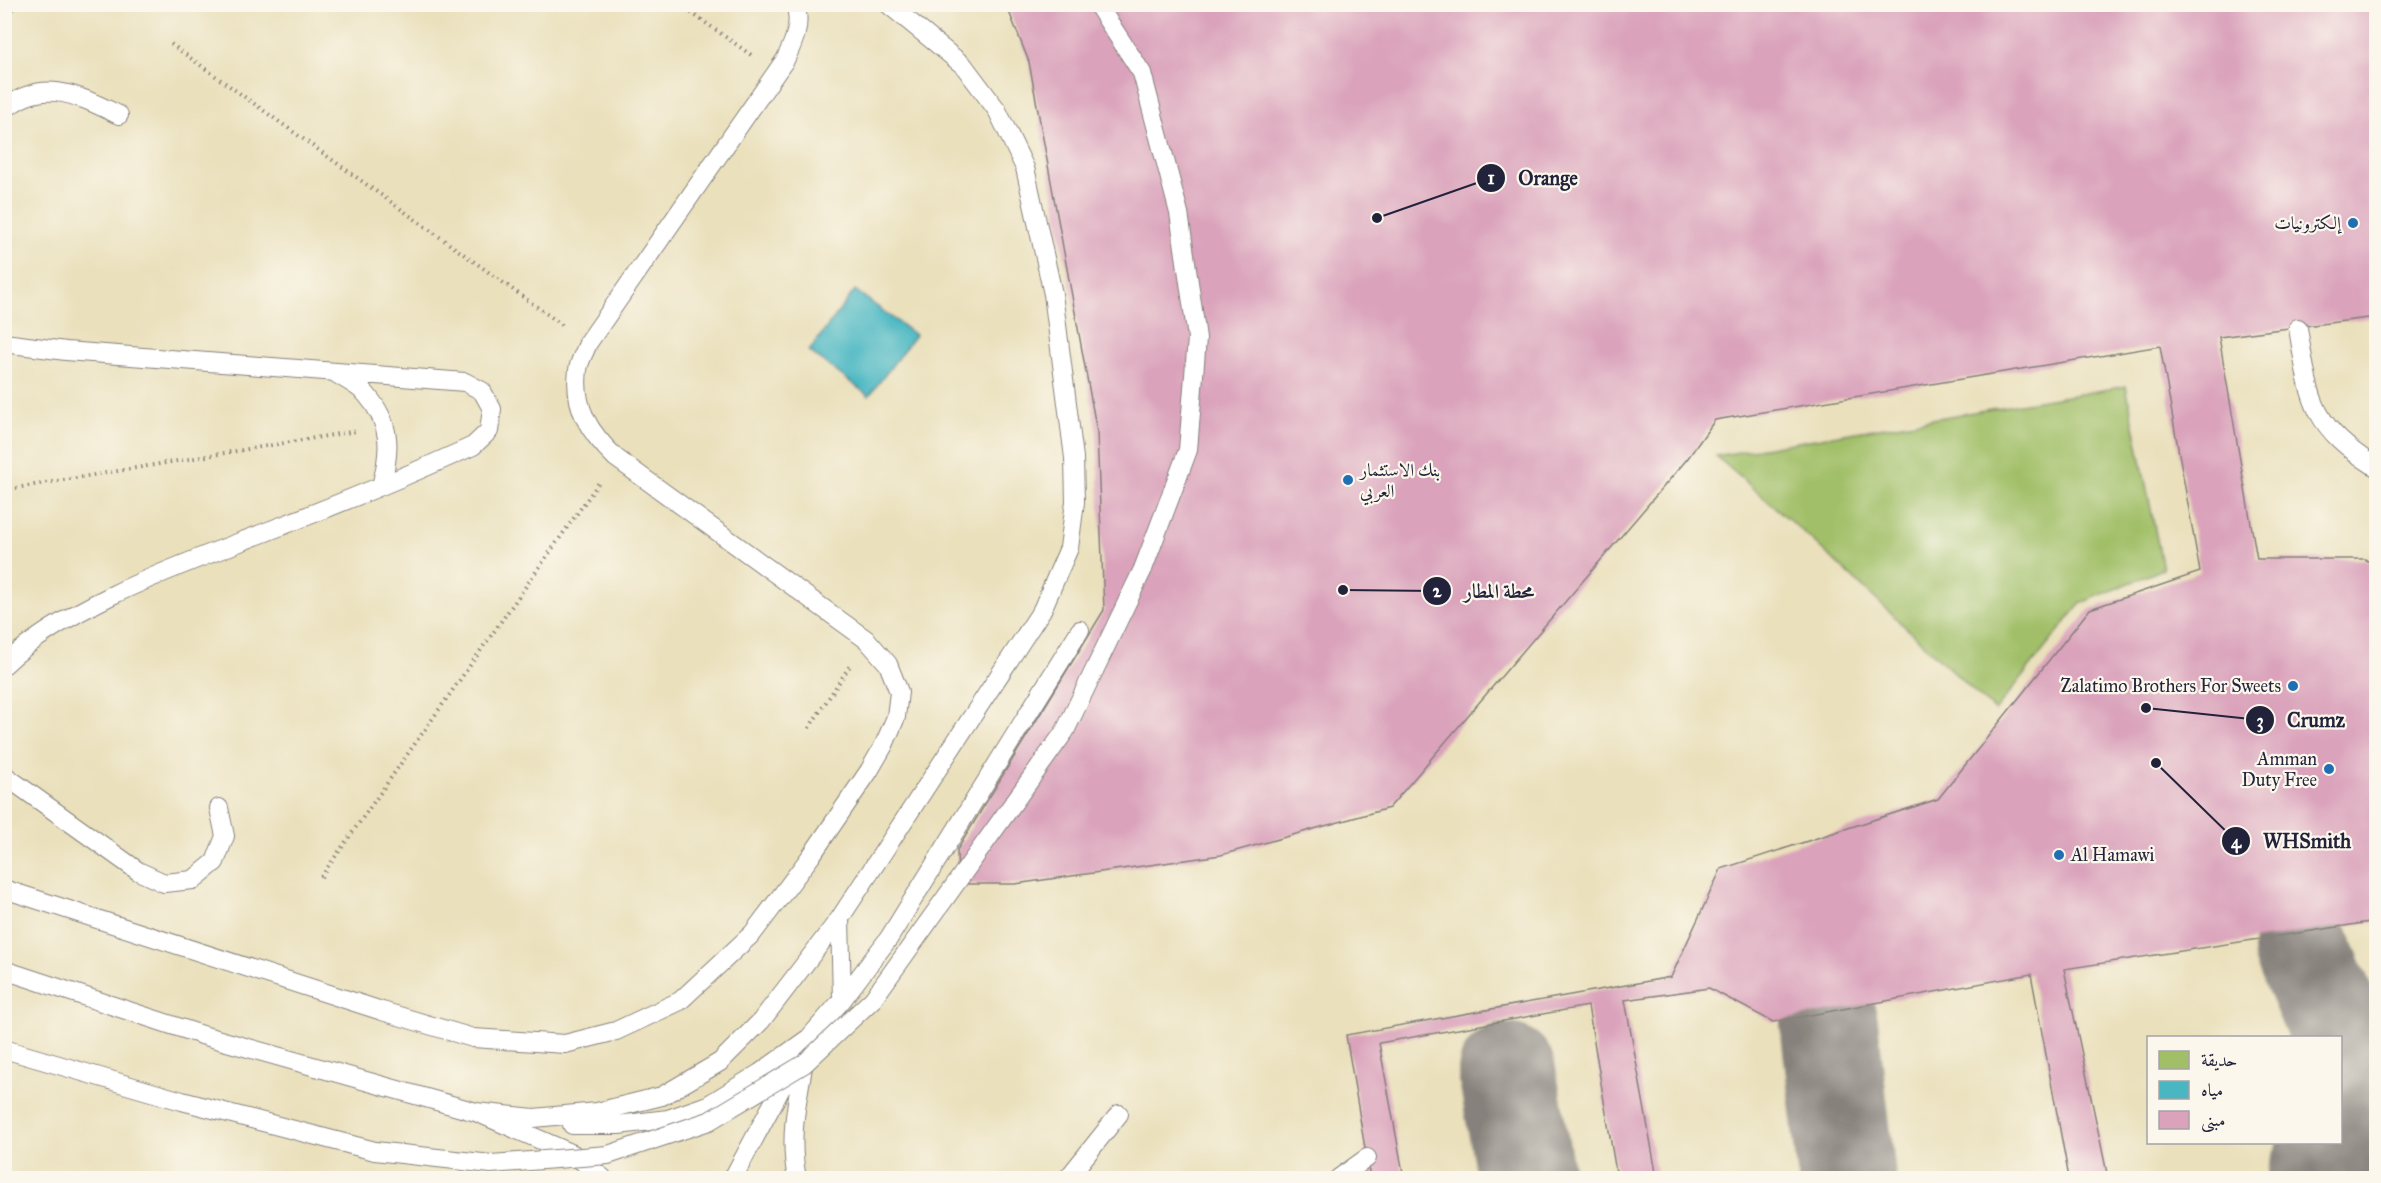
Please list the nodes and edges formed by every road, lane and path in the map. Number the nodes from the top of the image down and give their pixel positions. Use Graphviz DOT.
graph roads {
  1 [pos="795,4"];
  2 [pos="888,4"];
  3 [pos="1097,4"];
  4 [pos="686,9"];
  5 [pos="171,44"];
  6 [pos="776,73"];
  7 [pos="4,110"];
  8 [pos="119,115"];
  9 [pos="2298,328"];
  10 [pos="4,343"];
  11 [pos="588,343"];
  12 [pos="334,372"];
  13 [pos="385,426"];
  14 [pos="616,458"];
  15 [pos="2376,466"];
  16 [pos="381,486"];
  17 [pos="4,490"];
  18 [pos="1080,630"];
  19 [pos="867,640"];
  20 [pos="4,665"];
  21 [pos="809,728"];
  22 [pos="4,775"];
  23 [pos="219,808"];
  24 [pos="321,877"];
  25 [pos="4,889"];
  26 [pos="840,918"];
  27 [pos="4,970"];
  28 [pos="842,1000"];
  29 [pos="809,1038"];
  30 [pos="4,1048"];
  31 [pos="476,1112"];
  32 [pos="1119,1114"];
  33 [pos="534,1118"];
  34 [pos="1367,1158"];
  35 [pos="603,1179"];
  36 [pos="733,1179"];
  37 [pos="797,1179"];
  38 [pos="1068,1179"];
  39 [pos="1339,1179"];
  1 -- 6 [label="lane"];
  2 -- 26 [label="lane"];
  3 -- 30 [label="lane, bridge"];
  4 -- 6 [label="path"];
  5 -- 11 [label="path"];
  6 -- 11 [label="lane"];
  7 -- 8 [label="lane"];
  9 -- 15 [label="lane"];
  10 -- 12 [label="lane"];
  11 -- 14 [label="lane"];
  12 -- 13 [label="lane"];
  12 -- 16 [label="lane"];
  13 -- 16 [label="lane"];
  13 -- 17 [label="path"];
  14 -- 19 [label="lane"];
  14 -- 24 [label="path"];
  16 -- 20 [label="lane"];
  18 -- 28 [label="lane"];
  19 -- 21 [label="path"];
  19 -- 25 [label="lane"];
  22 -- 23 [label="lane"];
  26 -- 28 [label="lane"];
  26 -- 33 [label="lane"];
  27 -- 31 [label="lane"];
  28 -- 29 [label="lane"];
  29 -- 33 [label="lane"];
  29 -- 36 [label="lane"];
  29 -- 37 [label="lane"];
  31 -- 33 [label="lane"];
  31 -- 35 [label="lane"];
  32 -- 38 [label="lane"];
  34 -- 39 [label="lane"];
}
